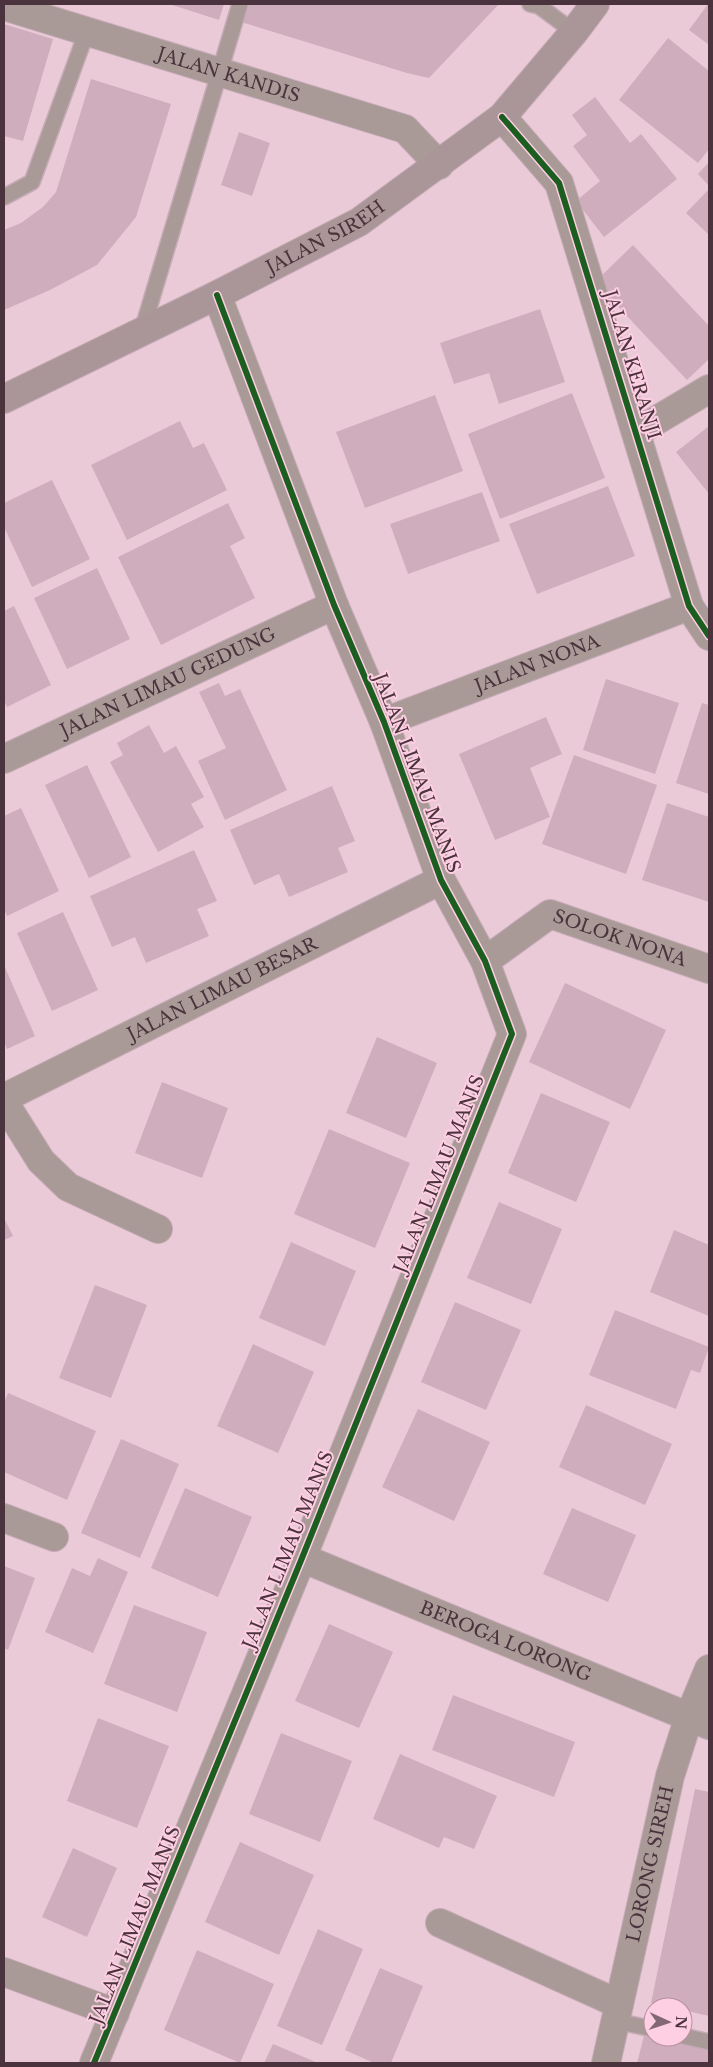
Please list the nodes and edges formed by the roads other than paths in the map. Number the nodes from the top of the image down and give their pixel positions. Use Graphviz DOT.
graph roads {
  1 [pos="240,4"];
  2 [pos="530,4"];
  3 [pos="595,4"];
  4 [pos="4,6"];
  5 [pos="87,31"];
  6 [pos="574,32"];
  7 [pos="220,72"];
  8 [pos="502,117"];
  9 [pos="439,165"];
  10 [pos="4,197"];
  11 [pos="217,295"];
  12 [pos="142,331"];
  13 [pos="709,389"];
  14 [pos="4,399"];
  15 [pos="637,432"];
  16 [pos="334,605"];
  17 [pos="689,606"];
  18 [pos="709,636"];
  19 [pos="384,722"];
  20 [pos="4,759"];
  21 [pos="441,880"];
  22 [pos="485,961"];
  23 [pos="709,969"];
  24 [pos="4,1098"];
  25 [pos="4,1102"];
  26 [pos="158,1229"];
  27 [pos="4,1518"];
  28 [pos="54,1536"];
  29 [pos="302,1558"];
  30 [pos="709,1669"];
  31 [pos="699,1721"];
  32 [pos="440,1923"];
  33 [pos="4,1972"];
  34 [pos="618,2012"];
  35 [pos="115,2013"];
  36 [pos="643,2024"];
  37 [pos="693,2038"];
  38 [pos="709,2042"];
  39 [pos="94,2063"];
  40 [pos="606,2063"];
  1 -- 7 [label="lane"];
  2 -- 6 [label="lane"];
  3 -- 6 [label="highway, JALAN SIREH"];
  4 -- 5 [label="street, JALAN KANDIS"];
  5 -- 7 [label="street, JALAN KANDIS"];
  5 -- 10 [label="lane"];
  6 -- 8 [label="highway, JALAN SIREH"];
  7 -- 9 [label="street, JALAN KANDIS"];
  7 -- 12 [label="lane"];
  8 -- 9 [label="highway, JALAN SIREH"];
  8 -- 15 [label="street, JALAN KERANJI"];
  9 -- 11 [label="highway, JALAN SIREH"];
  11 -- 12 [label="highway, JALAN SIREH"];
  11 -- 16 [label="street, JALAN LIMAU MANIS"];
  12 -- 14 [label="highway, JALAN SIREH"];
  13 -- 15 [label="street"];
  15 -- 17 [label="street, JALAN KERANJI"];
  16 -- 19 [label="street, JALAN LIMAU MANIS"];
  16 -- 20 [label="street, JALAN LIMAU GEDUNG"];
  17 -- 18 [label="street, JALAN KERANJI"];
  17 -- 19 [label="street, JALAN NONA"];
  19 -- 21 [label="street, JALAN LIMAU MANIS"];
  21 -- 22 [label="street, JALAN LIMAU MANIS"];
  21 -- 24 [label="street, JALAN LIMAU BESAR"];
  22 -- 23 [label="street, SOLOK NONA"];
  22 -- 29 [label="street, JALAN LIMAU MANIS"];
  25 -- 26 [label="street"];
  27 -- 28 [label="street"];
  29 -- 31 [label="street, BEROGA LORONG"];
  29 -- 35 [label="street, JALAN LIMAU MANIS"];
  30 -- 31 [label="street, LORONG SIREH"];
  31 -- 34 [label="street, LORONG SIREH"];
  32 -- 34 [label="street"];
  33 -- 35 [label="street"];
  34 -- 36 [label="lane"];
  34 -- 40 [label="street, LORONG SIREH"];
  35 -- 39 [label="street, JALAN LIMAU MANIS"];
  37 -- 38 [label="lane"];
}
